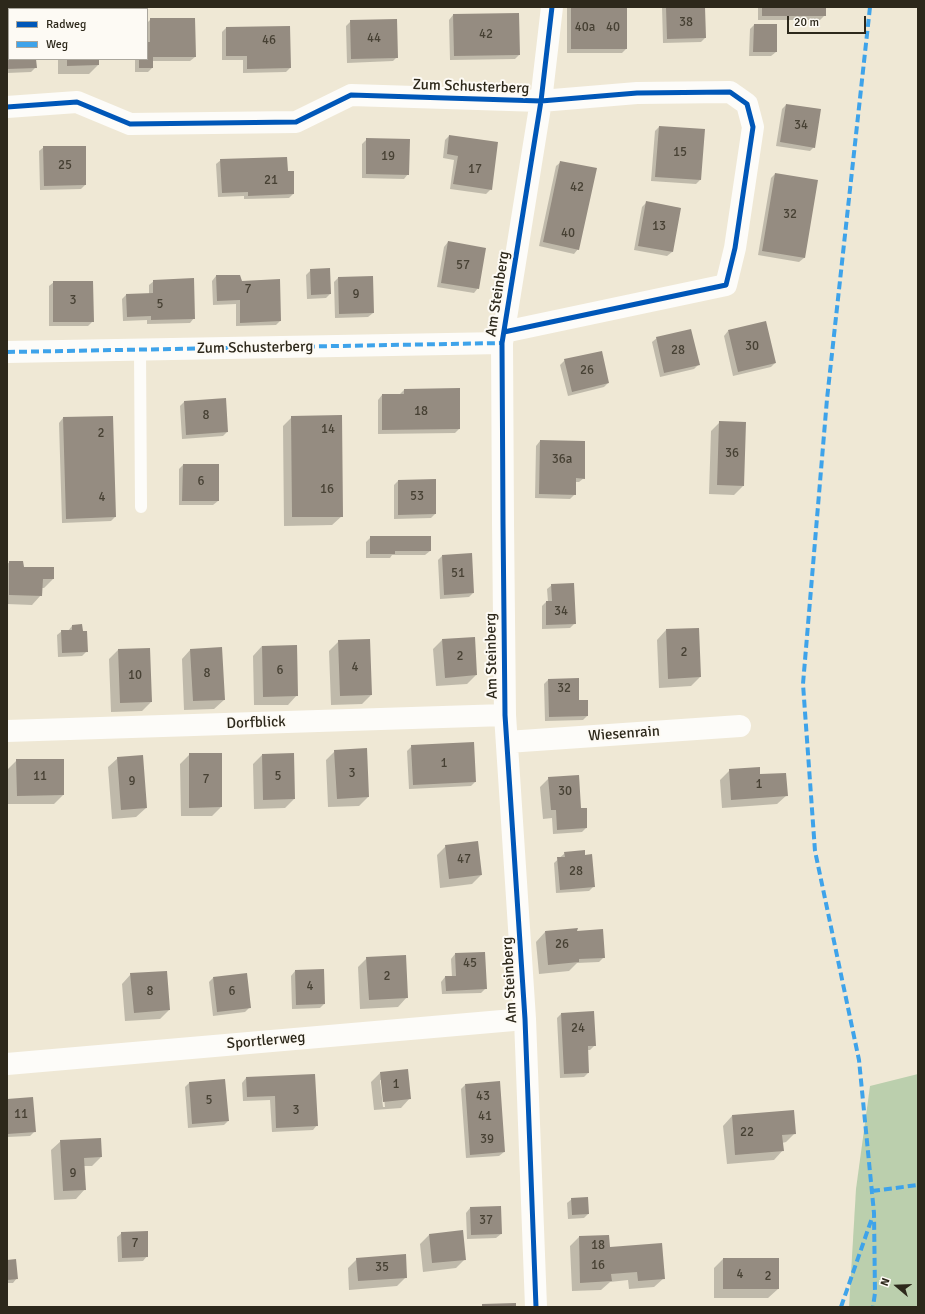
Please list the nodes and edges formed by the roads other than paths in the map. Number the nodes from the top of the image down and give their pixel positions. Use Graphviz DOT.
graph roads {
  1 [pos="552,7"];
  2 [pos="541,101"];
  3 [pos="7,107"];
  4 [pos="503,338"];
  5 [pos="140,350"];
  6 [pos="7,352"];
  7 [pos="141,507"];
  8 [pos="505,715"];
  9 [pos="740,726"];
  10 [pos="7,731"];
  11 [pos="507,742"];
  12 [pos="525,1019"];
  13 [pos="7,1064"];
  14 [pos="536,1307"];
  1 -- 2 [label="street, Am Steinberg"];
  2 -- 3 [label="street, Zum Schusterberg"];
  2 -- 4 [label="street, Am Steinberg"];
  2 -- 4 [label="street, Zum Schusterberg"];
  4 -- 5 [label="street, Zum Schusterberg"];
  4 -- 8 [label="street, Am Steinberg"];
  5 -- 6 [label="street, Zum Schusterberg"];
  5 -- 7 [label="lane"];
  8 -- 10 [label="street, Dorfblick"];
  8 -- 11 [label="street, Am Steinberg"];
  9 -- 11 [label="street, Wiesenrain"];
  11 -- 12 [label="street, Am Steinberg"];
  12 -- 13 [label="street, Sportlerweg"];
  12 -- 14 [label="street, Am Steinberg"];
}
